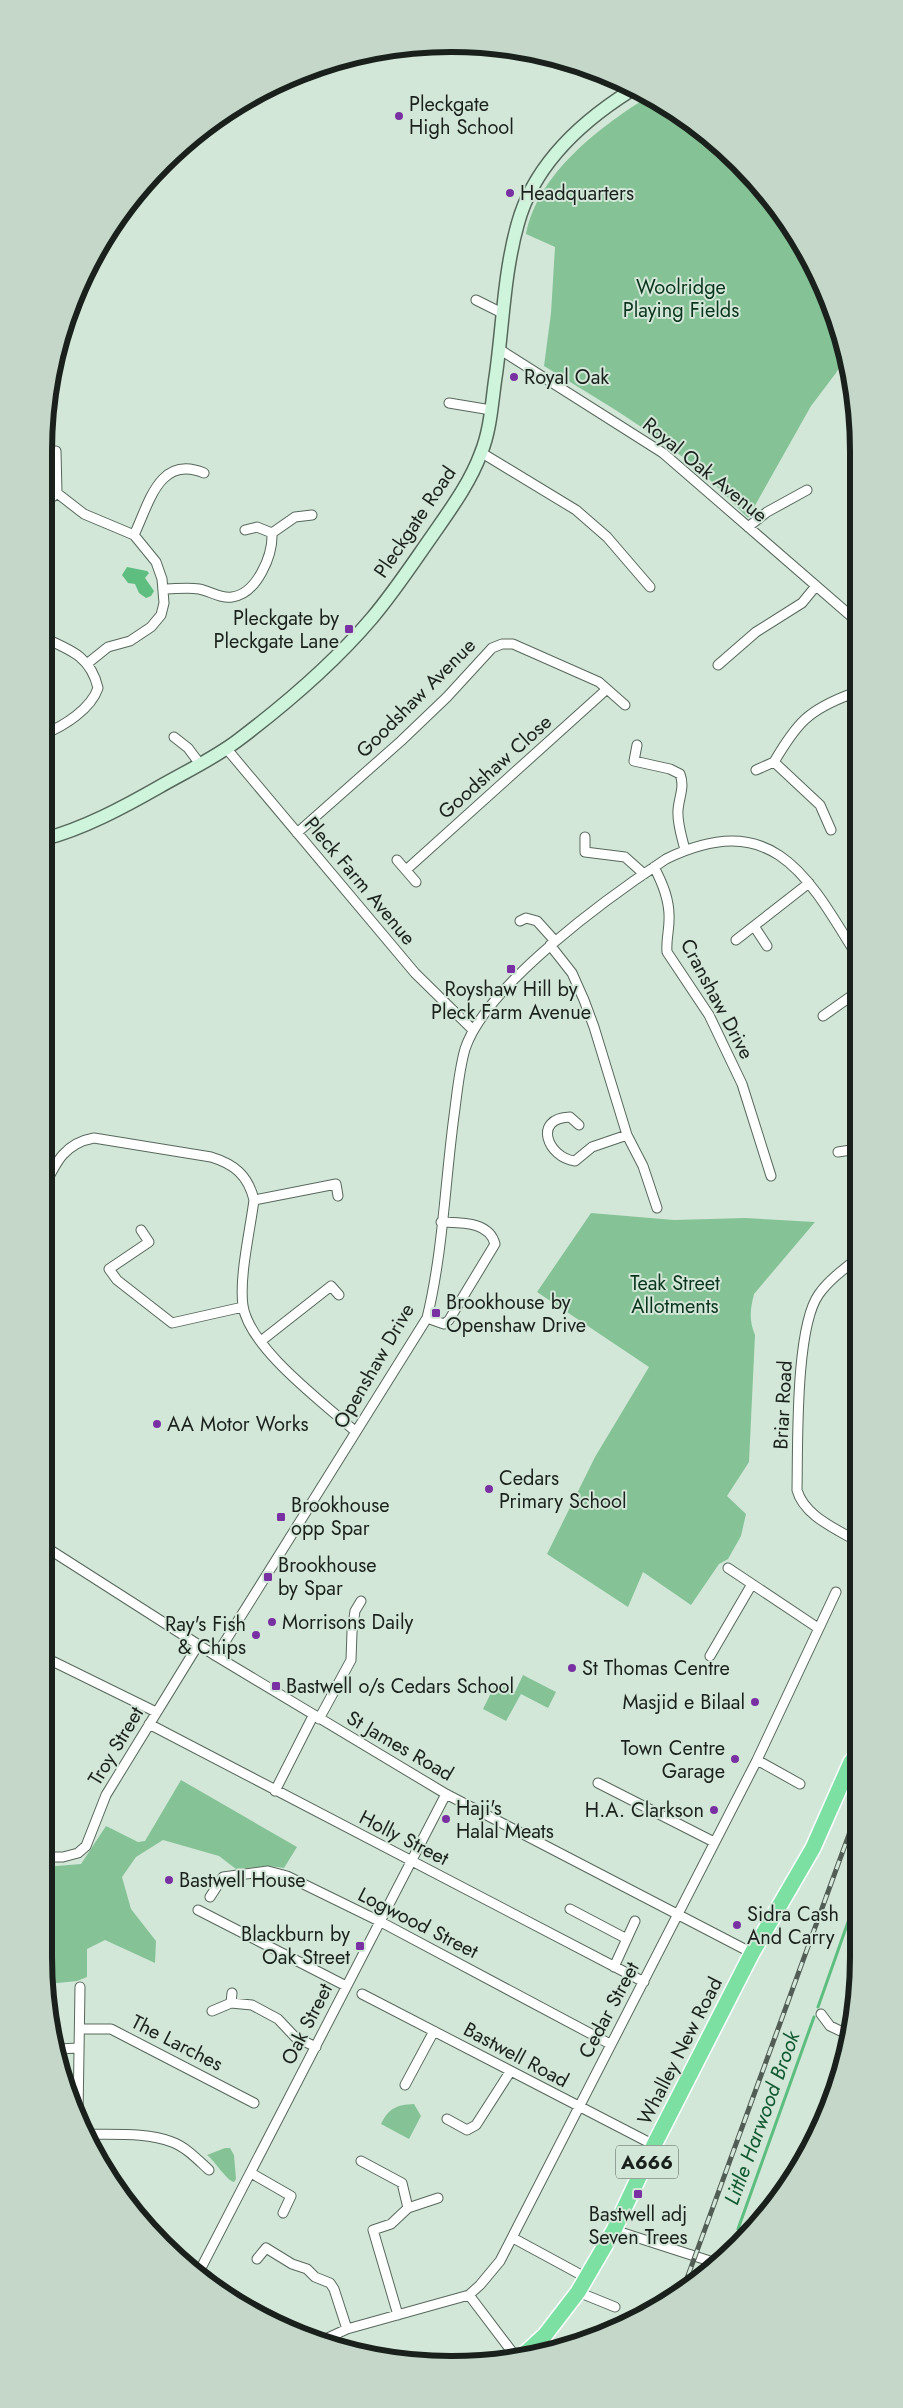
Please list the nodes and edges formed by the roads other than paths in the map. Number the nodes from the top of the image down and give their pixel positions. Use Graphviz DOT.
graph roads {
  1 [pos="626,93"];
  2 [pos="476,300"];
  3 [pos="502,313"];
  4 [pos="499,349"];
  5 [pos="449,403"];
  6 [pos="491,410"];
  7 [pos="56,451"];
  8 [pos="482,452"];
  9 [pos="204,474"];
  10 [pos="806,490"];
  11 [pos="57,493"];
  12 [pos="52,497"];
  13 [pos="312,515"];
  14 [pos="748,527"];
  15 [pos="245,530"];
  16 [pos="272,533"];
  17 [pos="134,536"];
  18 [pos="816,586"];
  19 [pos="650,587"];
  20 [pos="164,589"];
  21 [pos="850,611"];
  22 [pos="52,641"];
  23 [pos="88,663"];
  24 [pos="718,665"];
  25 [pos="607,689"];
  26 [pos="850,695"];
  27 [pos="625,704"];
  28 [pos="52,731"];
  29 [pos="174,737"];
  30 [pos="637,745"];
  31 [pos="226,748"];
  32 [pos="774,762"];
  33 [pos="200,764"];
  34 [pos="756,770"];
  35 [pos="831,830"];
  36 [pos="297,833"];
  37 [pos="52,836"];
  38 [pos="585,837"];
  39 [pos="685,850"];
  40 [pos="397,860"];
  41 [pos="654,867"];
  42 [pos="406,870"];
  43 [pos="644,874"];
  44 [pos="416,882"];
  45 [pos="809,883"];
  46 [pos="520,922"];
  47 [pos="754,926"];
  48 [pos="736,940"];
  49 [pos="553,943"];
  50 [pos="850,944"];
  51 [pos="767,946"];
  52 [pos="850,997"];
  53 [pos="823,1016"];
  54 [pos="473,1030"];
  55 [pos="579,1125"];
  56 [pos="627,1135"];
  57 [pos="850,1150"];
  58 [pos="838,1152"];
  59 [pos="52,1172"];
  60 [pos="771,1176"];
  61 [pos="338,1196"];
  62 [pos="254,1200"];
  63 [pos="657,1208"];
  64 [pos="441,1222"];
  65 [pos="141,1230"];
  66 [pos="850,1265"];
  67 [pos="339,1295"];
  68 [pos="243,1307"];
  69 [pos="427,1318"];
  70 [pos="261,1341"];
  71 [pos="356,1432"];
  72 [pos="850,1537"];
  73 [pos="52,1551"];
  74 [pos="728,1568"];
  75 [pos="752,1584"];
  76 [pos="836,1592"];
  77 [pos="361,1601"];
  78 [pos="818,1628"];
  79 [pos="198,1645"];
  80 [pos="216,1656"];
  81 [pos="710,1656"];
  82 [pos="52,1661"];
  83 [pos="156,1712"];
  84 [pos="316,1718"];
  85 [pos="149,1724"];
  86 [pos="757,1760"];
  87 [pos="850,1764"];
  88 [pos="598,1784"];
  89 [pos="800,1784"];
  90 [pos="275,1792"];
  91 [pos="446,1794"];
  92 [pos="714,1842"];
  93 [pos="52,1857"];
  94 [pos="411,1862"];
  95 [pos="210,1897"];
  96 [pos="570,1909"];
  97 [pos="198,1910"];
  98 [pos="678,1913"];
  99 [pos="635,1921"];
  100 [pos="381,1922"];
  101 [pos="627,1939"];
  102 [pos="752,1953"];
  103 [pos="614,1967"];
  104 [pos="644,1982"];
  105 [pos="346,1986"];
  106 [pos="80,1987"];
  107 [pos="232,1993"];
  108 [pos="362,1994"];
  109 [pos="230,2003"];
  110 [pos="212,2011"];
  111 [pos="821,2014"];
  112 [pos="80,2029"];
  113 [pos="434,2031"];
  114 [pos="843,2032"];
  115 [pos="610,2044"];
  116 [pos="316,2047"];
  117 [pos="78,2048"];
  118 [pos="63,2049"];
  119 [pos="510,2072"];
  120 [pos="405,2085"];
  121 [pos="78,2096"];
  122 [pos="254,2103"];
  123 [pos="579,2108"];
  124 [pos="447,2119"];
  125 [pos="95,2134"];
  126 [pos="654,2145"];
  127 [pos="361,2161"];
  128 [pos="209,2170"];
  129 [pos="251,2173"];
  130 [pos="438,2198"];
  131 [pos="408,2208"];
  132 [pos="283,2213"];
  133 [pos="614,2230"];
  134 [pos="513,2238"];
  135 [pos="257,2259"];
  136 [pos="709,2261"];
  137 [pos="202,2267"];
  138 [pos="585,2277"];
  139 [pos="578,2292"];
  140 [pos="469,2295"];
  141 [pos="615,2307"];
  142 [pos="398,2315"];
  143 [pos="347,2329"];
  144 [pos="329,2336"];
  145 [pos="532,2347"];
  146 [pos="511,2351"];
  1 -- 3 [label="main road, Pleckgate Road"];
  2 -- 3 [label="street"];
  3 -- 4 [label="main road, Pleckgate Road"];
  4 -- 6 [label="main road, Pleckgate Road"];
  4 -- 14 [label="street, Royal Oak Avenue"];
  5 -- 6 [label="street"];
  6 -- 8 [label="main road, Pleckgate Road"];
  7 -- 11 [label="street"];
  8 -- 19 [label="street"];
  8 -- 31 [label="main road, Pleckgate Road"];
  9 -- 17 [label="street"];
  10 -- 14 [label="street"];
  11 -- 12 [label="street"];
  11 -- 17 [label="street"];
  13 -- 16 [label="street"];
  14 -- 18 [label="street, Royal Oak Avenue"];
  15 -- 16 [label="street"];
  16 -- 20 [label="street"];
  17 -- 20 [label="street"];
  18 -- 21 [label="street, Royal Oak Avenue"];
  18 -- 24 [label="street"];
  20 -- 23 [label="street"];
  22 -- 23 [label="street"];
  23 -- 28 [label="street"];
  25 -- 27 [label="street, Goodshaw Avenue"];
  25 -- 36 [label="street, Goodshaw Avenue"];
  25 -- 42 [label="street, Goodshaw Close"];
  26 -- 32 [label="street"];
  29 -- 33 [label="street"];
  30 -- 39 [label="street"];
  31 -- 33 [label="main road, Pleckgate Road"];
  31 -- 36 [label="street, Pleck Farm Avenue"];
  32 -- 34 [label="street"];
  32 -- 35 [label="street"];
  33 -- 37 [label="main road, Pleckgate Road"];
  36 -- 54 [label="street, Pleck Farm Avenue"];
  38 -- 43 [label="street"];
  39 -- 41 [label="street, Openshaw Drive"];
  39 -- 45 [label="street, Openshaw Drive"];
  40 -- 42 [label="street"];
  41 -- 43 [label="street, Openshaw Drive"];
  41 -- 60 [label="street, Cranshaw Drive"];
  42 -- 44 [label="street"];
  43 -- 49 [label="street, Openshaw Drive"];
  45 -- 47 [label="street"];
  45 -- 50 [label="street, Openshaw Drive"];
  46 -- 49 [label="street"];
  47 -- 48 [label="street"];
  47 -- 51 [label="street"];
  49 -- 54 [label="street, Openshaw Drive"];
  49 -- 56 [label="street"];
  52 -- 53 [label="street"];
  54 -- 64 [label="street, Openshaw Drive"];
  55 -- 56 [label="street"];
  56 -- 63 [label="street"];
  57 -- 58 [label="street"];
  59 -- 62 [label="street"];
  61 -- 62 [label="street"];
  62 -- 68 [label="street"];
  64 -- 69 [label="street, Openshaw Drive"];
  64 -- 69 [label="street"];
  65 -- 68 [label="street"];
  66 -- 72 [label="street, Briar Road"];
  67 -- 70 [label="street"];
  68 -- 70 [label="street"];
  69 -- 71 [label="street, Openshaw Drive"];
  70 -- 71 [label="street"];
  71 -- 80 [label="street, Openshaw Drive"];
  73 -- 79 [label="street, St James Road"];
  74 -- 75 [label="street"];
  75 -- 78 [label="street"];
  75 -- 81 [label="street"];
  76 -- 78 [label="street, Cedar Street"];
  77 -- 84 [label="street"];
  78 -- 86 [label="street, Cedar Street"];
  79 -- 80 [label="street, St James Road"];
  79 -- 83 [label="street, Troy Street"];
  80 -- 84 [label="street, St James Road"];
  82 -- 83 [label="street"];
  83 -- 85 [label="street, Troy Street"];
  84 -- 90 [label="street"];
  84 -- 91 [label="street, St James Road"];
  85 -- 90 [label="street, Holly Street"];
  85 -- 93 [label="street, Troy Street"];
  86 -- 89 [label="street"];
  86 -- 92 [label="street, Cedar Street"];
  87 -- 102 [label="highway, Whalley New Road / A666"];
  88 -- 92 [label="street"];
  90 -- 94 [label="street, Holly Street"];
  91 -- 94 [label="street, Oak Street"];
  91 -- 98 [label="street, St James Road"];
  92 -- 98 [label="street, Cedar Street"];
  94 -- 100 [label="street, Oak Street"];
  94 -- 103 [label="street, Holly Street"];
  95 -- 100 [label="street, Logwood Street"];
  96 -- 101 [label="street"];
  97 -- 105 [label="street"];
  98 -- 102 [label="street, St James Road"];
  98 -- 104 [label="street, Cedar Street"];
  99 -- 101 [label="street"];
  100 -- 105 [label="street, Oak Street"];
  100 -- 115 [label="street, Logwood Street"];
  101 -- 103 [label="street"];
  102 -- 126 [label="highway, Whalley New Road / A666"];
  103 -- 104 [label="street, Holly Street"];
  104 -- 115 [label="street, Cedar Street"];
  105 -- 116 [label="street, Oak Street"];
  106 -- 112 [label="street"];
  107 -- 109 [label="street"];
  108 -- 113 [label="street, Bastwell Road"];
  109 -- 110 [label="street"];
  109 -- 116 [label="street"];
  111 -- 114 [label="street"];
  112 -- 117 [label="street"];
  112 -- 122 [label="street, The Larches"];
  113 -- 119 [label="street, Bastwell Road"];
  113 -- 120 [label="street"];
  115 -- 123 [label="street, Cedar Street"];
  116 -- 129 [label="street, Oak Street"];
  117 -- 118 [label="street"];
  117 -- 121 [label="street"];
  119 -- 123 [label="street, Bastwell Road"];
  119 -- 124 [label="street"];
  123 -- 126 [label="street, Bastwell Road"];
  123 -- 134 [label="street, Cedar Street"];
  125 -- 128 [label="street"];
  126 -- 133 [label="highway, Whalley New Road / A666"];
  127 -- 131 [label="street"];
  129 -- 132 [label="street"];
  129 -- 137 [label="street, Oak Street"];
  130 -- 131 [label="street"];
  131 -- 142 [label="street"];
  133 -- 136 [label="street"];
  133 -- 138 [label="highway, Whalley New Road / A666"];
  134 -- 138 [label="street"];
  134 -- 140 [label="street, Cedar Street"];
  135 -- 143 [label="street"];
  138 -- 139 [label="highway, Whalley New Road / A666"];
  139 -- 141 [label="street"];
  139 -- 145 [label="highway, Whalley New Road / A666"];
  140 -- 142 [label="street, Cedar Street"];
  140 -- 146 [label="street"];
  142 -- 143 [label="street, Cedar Street"];
  143 -- 144 [label="street, Cedar Street"];
}
